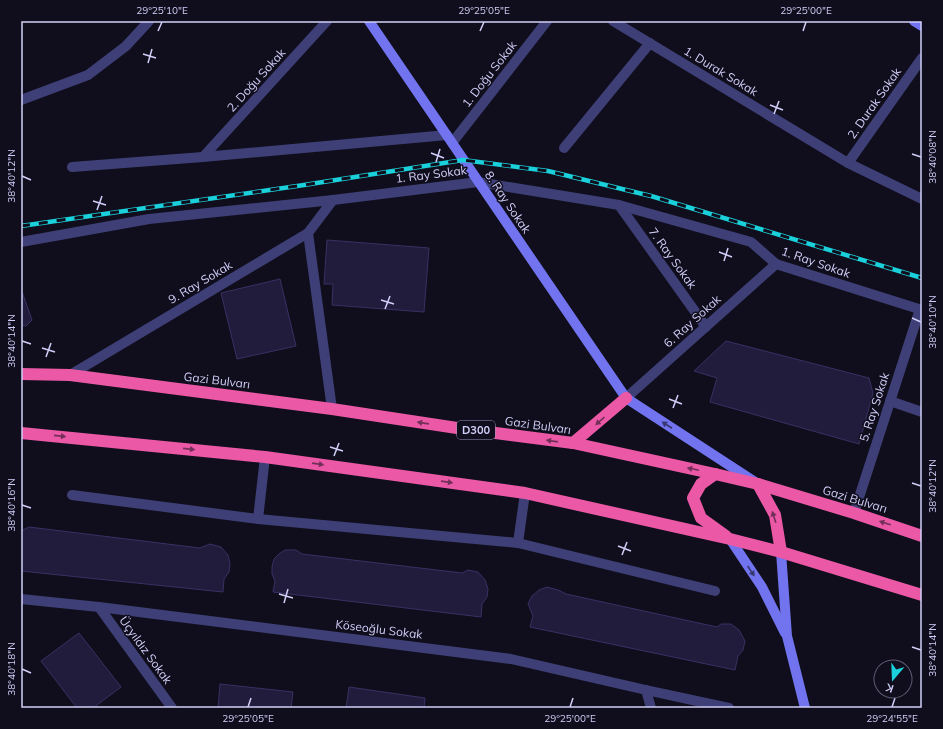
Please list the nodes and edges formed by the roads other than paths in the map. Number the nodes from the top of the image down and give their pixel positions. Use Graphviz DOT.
graph roads {
  1 [pos="149,21"];
  2 [pos="328,21"];
  3 [pos="369,21"];
  4 [pos="547,21"];
  5 [pos="612,21"];
  6 [pos="914,21"];
  7 [pos="922,26"];
  8 [pos="650,44"];
  9 [pos="922,58"];
  10 [pos="21,100"];
  11 [pos="449,139"];
  12 [pos="564,148"];
  13 [pos="203,157"];
  14 [pos="848,163"];
  15 [pos="72,167"];
  16 [pos="478,182"];
  17 [pos="922,199"];
  18 [pos="333,200"];
  19 [pos="619,205"];
  20 [pos="308,233"];
  21 [pos="21,242"];
  22 [pos="776,264"];
  23 [pos="921,309"];
  24 [pos="706,326"];
  25 [pos="21,374"];
  26 [pos="70,375"];
  27 [pos="626,398"];
  28 [pos="890,400"];
  29 [pos="332,409"];
  30 [pos="922,412"];
  31 [pos="21,433"];
  32 [pos="573,444"];
  33 [pos="264,457"];
  34 [pos="715,474"];
  35 [pos="758,484"];
  36 [pos="525,493"];
  37 [pos="72,495"];
  38 [pos="854,513"];
  39 [pos="258,519"];
  40 [pos="922,536"];
  41 [pos="730,539"];
  42 [pos="518,543"];
  43 [pos="781,552"];
  44 [pos="716,591"];
  45 [pos="922,595"];
  46 [pos="21,599"];
  47 [pos="98,607"];
  48 [pos="787,636"];
  49 [pos="646,690"];
  50 [pos="172,708"];
  51 [pos="651,708"];
  52 [pos="729,708"];
  53 [pos="805,708"];
  1 -- 10 [label="street"];
  2 -- 13 [label="street, 2. Doğu Sokak"];
  3 -- 11 [label="street, 8. Ray Sokak"];
  4 -- 11 [label="street, 1. Doğu Sokak"];
  5 -- 8 [label="street, 1. Durak Sokak"];
  6 -- 7 [label="street"];
  8 -- 12 [label="street"];
  8 -- 14 [label="street, 1. Durak Sokak"];
  9 -- 14 [label="street, 2. Durak Sokak"];
  11 -- 13 [label="street"];
  11 -- 16 [label="street, 8. Ray Sokak"];
  13 -- 15 [label="street"];
  14 -- 17 [label="street, 1. Durak Sokak"];
  16 -- 18 [label="street, 1. Ray Sokak"];
  16 -- 19 [label="street, 1. Ray Sokak"];
  16 -- 27 [label="street, 8. Ray Sokak"];
  18 -- 20 [label="street, 9. Ray Sokak"];
  18 -- 21 [label="street, 1. Ray Sokak"];
  19 -- 22 [label="street, 1. Ray Sokak"];
  19 -- 24 [label="street, 7. Ray Sokak"];
  20 -- 26 [label="street, 9. Ray Sokak"];
  20 -- 29 [label="street"];
  22 -- 23 [label="street, 1. Ray Sokak"];
  22 -- 24 [label="street, 6. Ray Sokak"];
  23 -- 28 [label="street, 5. Ray Sokak"];
  24 -- 27 [label="street, 6. Ray Sokak"];
  25 -- 26 [label="highway, Gazi Bulvarı / D300"];
  26 -- 29 [label="highway, Gazi Bulvarı / D300"];
  27 -- 32 [label="highway, one-way"];
  35 -- 27 [label="street, one-way"];
  28 -- 30 [label="street"];
  28 -- 38 [label="street, 5. Ray Sokak"];
  32 -- 29 [label="highway, Gazi Bulvarı / D300, one-way"];
  31 -- 33 [label="highway, one-way"];
  34 -- 32 [label="highway, Gazi Bulvarı / D300, one-way"];
  33 -- 36 [label="highway, one-way"];
  33 -- 39 [label="street"];
  34 -- 35 [label="highway, Gazi Bulvarı / D300"];
  34 -- 41 [label="highway"];
  35 -- 38 [label="highway, Gazi Bulvarı / D300"];
  43 -- 35 [label="highway, one-way"];
  36 -- 41 [label="highway"];
  36 -- 42 [label="street"];
  37 -- 39 [label="street"];
  40 -- 38 [label="highway, Gazi Bulvarı / D300, one-way"];
  39 -- 42 [label="street"];
  41 -- 43 [label="highway"];
  41 -- 48 [label="street, one-way"];
  42 -- 44 [label="street"];
  43 -- 45 [label="highway"];
  43 -- 48 [label="street"];
  46 -- 47 [label="street, Köseoğlu Sokak"];
  47 -- 49 [label="street, Köseoğlu Sokak"];
  47 -- 50 [label="street, Üçyıldız Sokak"];
  48 -- 53 [label="street"];
  49 -- 51 [label="street"];
  49 -- 52 [label="street, Köseoğlu Sokak"];
}
